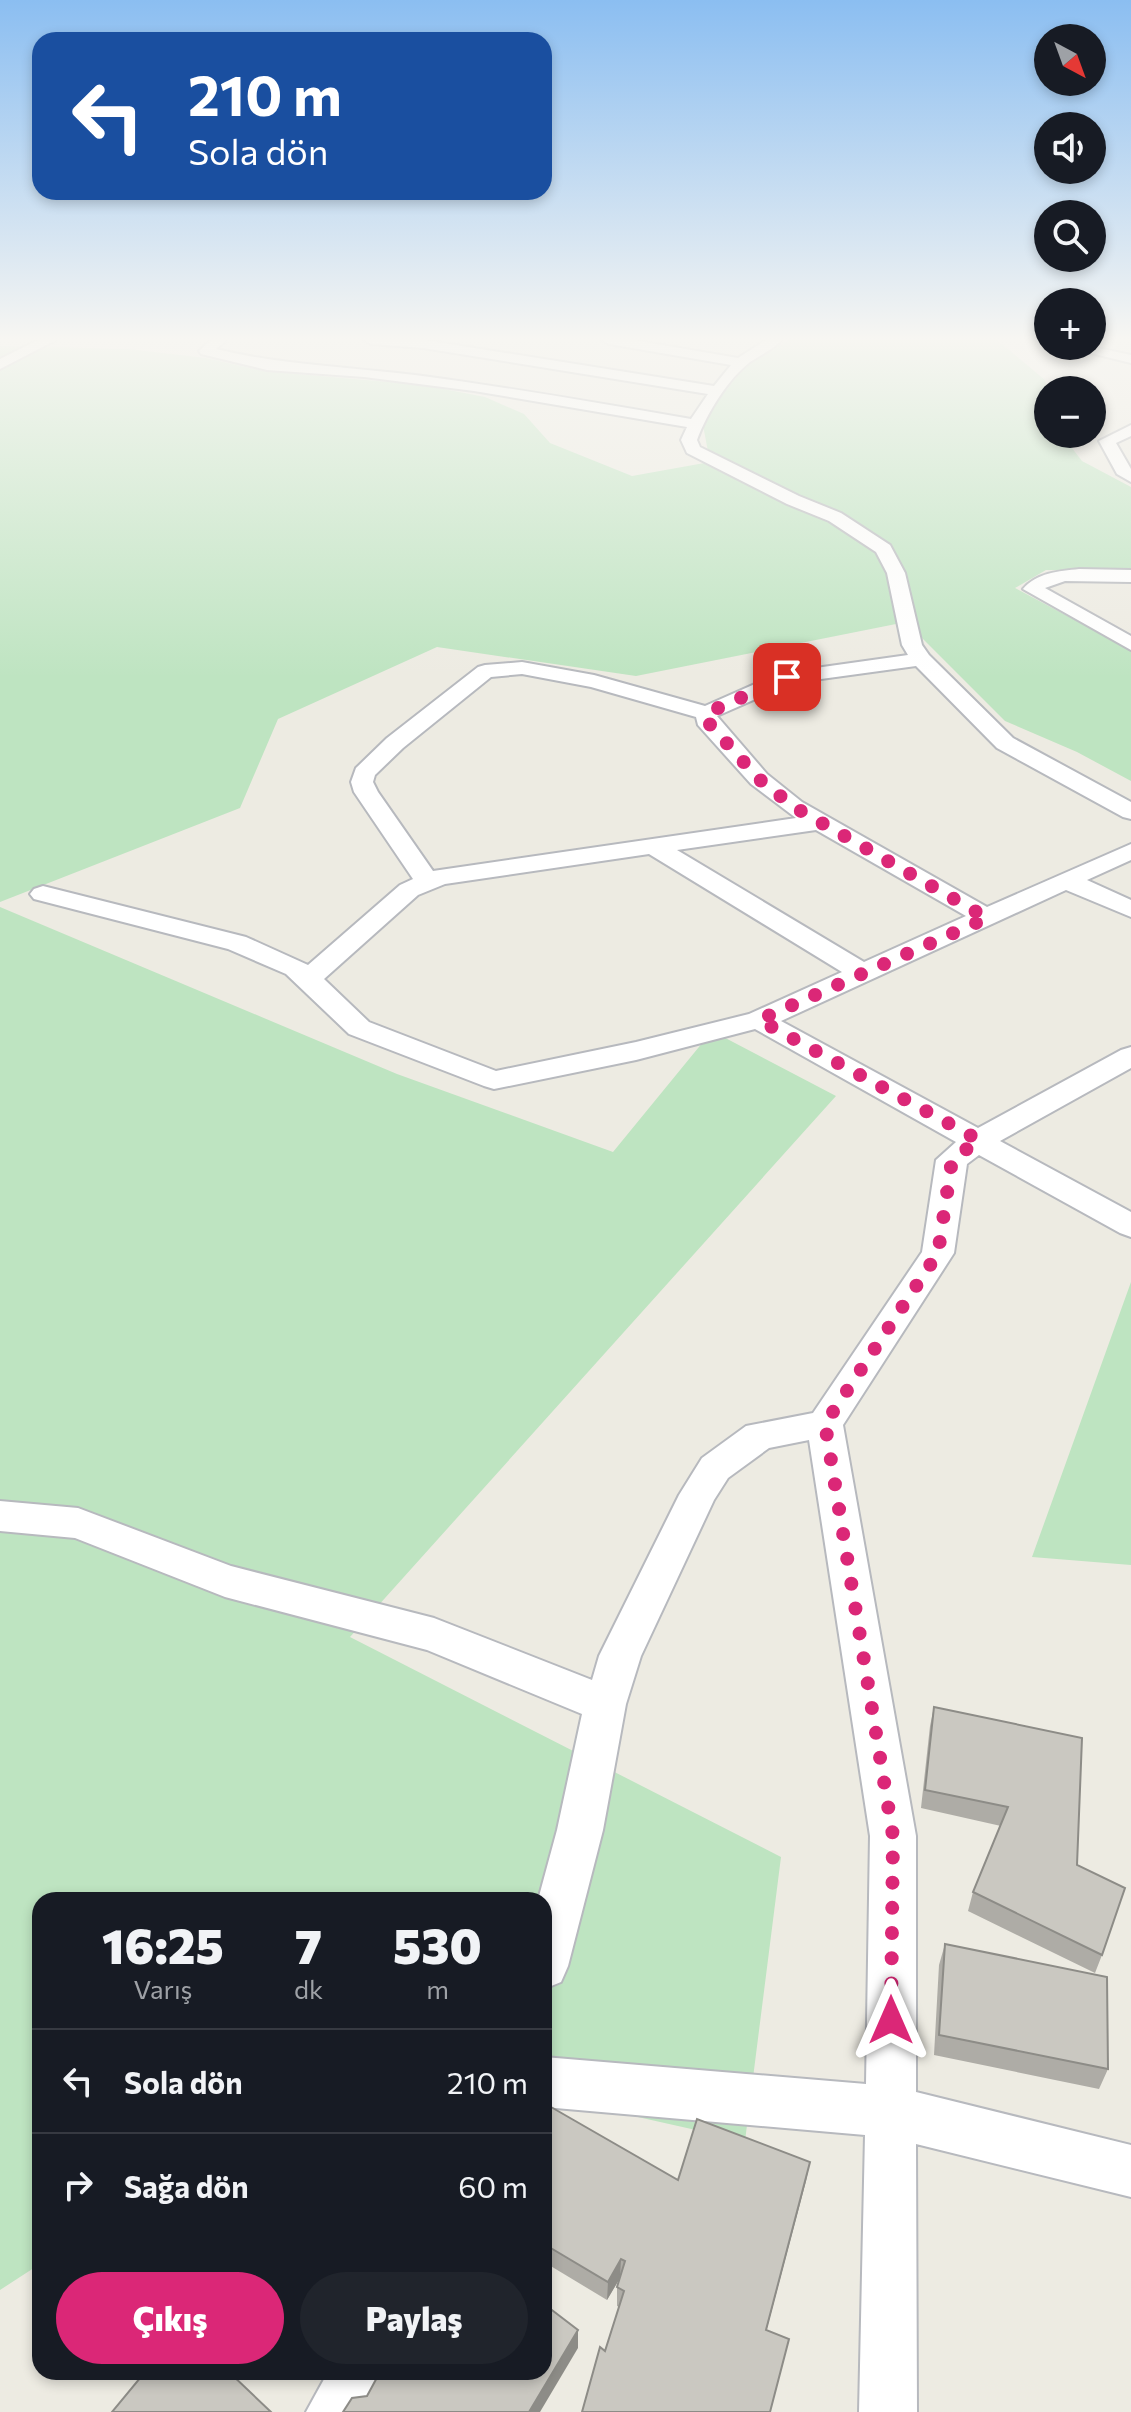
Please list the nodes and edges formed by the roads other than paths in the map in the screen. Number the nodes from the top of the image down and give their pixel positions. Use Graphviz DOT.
graph roads {
  1 [pos="698,453"];
  2 [pos="1113,453"];
  3 [pos="1131,477"];
  4 [pos="1131,576"];
  5 [pos="1131,644"];
  6 [pos="921,659"];
  7 [pos="707,713"];
  8 [pos="1131,812"];
  9 [pos="820,822"];
  10 [pos="653,846"];
  11 [pos="1131,851"];
  12 [pos="427,881"];
  13 [pos="1067,881"];
  14 [pos="43,894"];
  15 [pos="1131,909"];
  16 [pos="987,918"];
  17 [pos="863,973"];
  18 [pos="308,979"];
  19 [pos="759,1020"];
  20 [pos="1131,1056"];
  21 [pos="979,1140"];
  22 [pos="1131,1226"];
  23 [pos="825,1424"];
  24 [pos="0,1516"];
  25 [pos="605,1704"];
  26 [pos="552,1936"];
  27 [pos="552,2083"];
  28 [pos="891,2112"];
  29 [pos="1131,2171"];
  30 [pos="356,2380"];
  31 [pos="335,2412"];
  32 [pos="888,2412"];
  1 -- 6 [label="street"];
  2 -- 3 [label="street"];
  4 -- 5 [label="street"];
  6 -- 7 [label="street"];
  6 -- 8 [label="street"];
  7 -- 9 [label="street"];
  7 -- 12 [label="street"];
  9 -- 10 [label="street"];
  9 -- 16 [label="street"];
  10 -- 12 [label="street"];
  10 -- 17 [label="street"];
  11 -- 13 [label="street"];
  12 -- 18 [label="street"];
  13 -- 15 [label="street"];
  13 -- 16 [label="street"];
  14 -- 18 [label="street"];
  16 -- 17 [label="street"];
  17 -- 19 [label="street"];
  18 -- 19 [label="street"];
  19 -- 21 [label="street"];
  20 -- 21 [label="street"];
  21 -- 22 [label="street"];
  21 -- 23 [label="street"];
  23 -- 25 [label="street"];
  23 -- 28 [label="street"];
  24 -- 25 [label="street"];
  25 -- 26 [label="street"];
  27 -- 28 [label="street"];
  28 -- 29 [label="street"];
  28 -- 32 [label="street"];
  30 -- 31 [label="street"];
}
